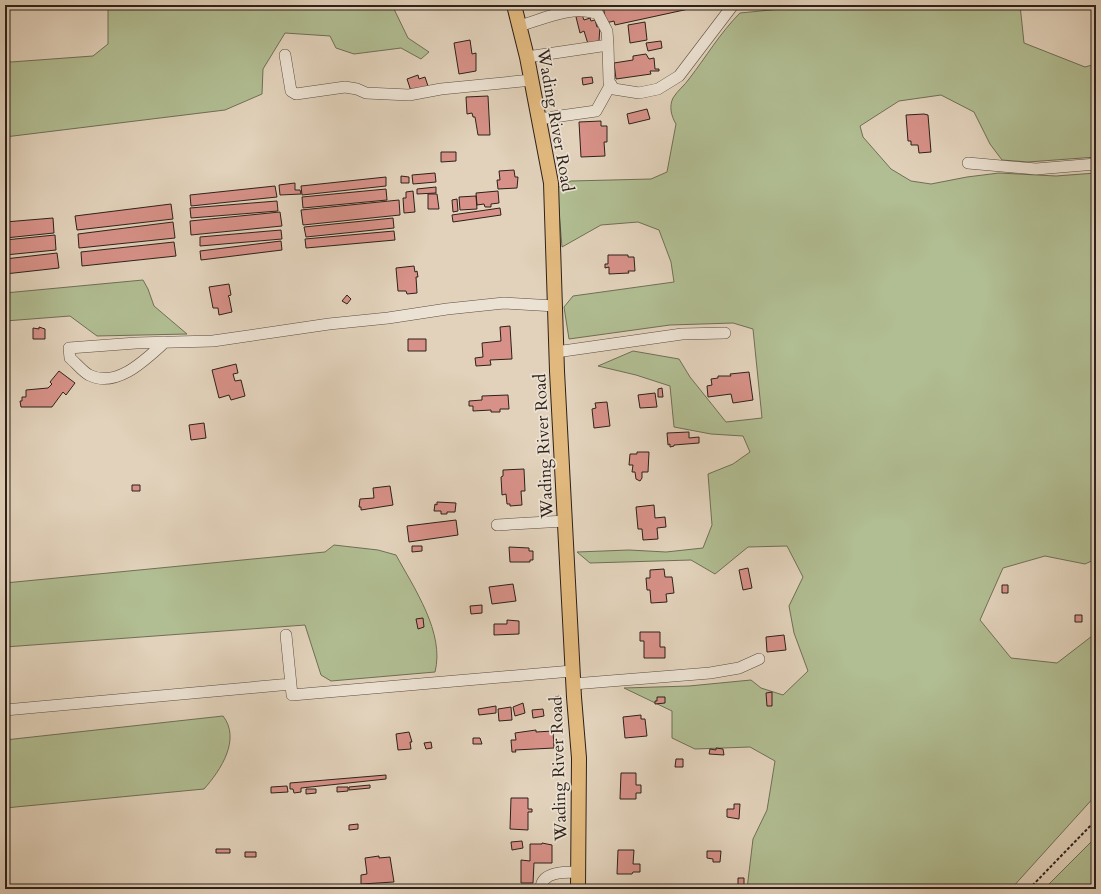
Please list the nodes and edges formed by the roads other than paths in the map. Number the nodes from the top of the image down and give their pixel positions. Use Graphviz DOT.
graph roads {
  1 [pos="514,5"];
  2 [pos="733,5"];
  3 [pos="519,26"];
  4 [pos="608,45"];
  5 [pos="285,55"];
  6 [pos="527,57"];
  7 [pos="532,80"];
  8 [pos="611,84"];
  9 [pos="539,118"];
  10 [pos="968,162"];
  11 [pos="1096,164"];
  12 [pos="555,306"];
  13 [pos="725,333"];
  14 [pos="165,342"];
  15 [pos="556,352"];
  16 [pos="564,521"];
  17 [pos="497,525"];
  18 [pos="286,635"];
  19 [pos="759,659"];
  20 [pos="573,678"];
  21 [pos="291,684"];
  22 [pos="5,710"];
  23 [pos="579,872"];
  24 [pos="541,889"];
  25 [pos="578,889"];
  1 -- 3 [label="main road, Wading River Road"];
  2 -- 8 [label="lane"];
  3 -- 4 [label="lane"];
  3 -- 6 [label="main road, Wading River Road"];
  4 -- 6 [label="lane"];
  4 -- 8 [label="lane"];
  5 -- 7 [label="lane"];
  6 -- 7 [label="main road, Wading River Road"];
  7 -- 9 [label="main road, Wading River Road"];
  8 -- 9 [label="lane"];
  9 -- 12 [label="main road, Wading River Road"];
  10 -- 11 [label="lane"];
  12 -- 14 [label="lane"];
  12 -- 15 [label="main road, Wading River Road"];
  13 -- 15 [label="lane"];
  14 -- 14 [label="lane"];
  15 -- 16 [label="main road, Wading River Road"];
  16 -- 17 [label="lane"];
  16 -- 20 [label="main road, Wading River Road"];
  18 -- 21 [label="lane"];
  19 -- 20 [label="lane"];
  20 -- 21 [label="lane"];
  20 -- 23 [label="main road, Wading River Road"];
  21 -- 22 [label="lane"];
  23 -- 24 [label="lane"];
  23 -- 25 [label="main road, Wading River Road"];
}
